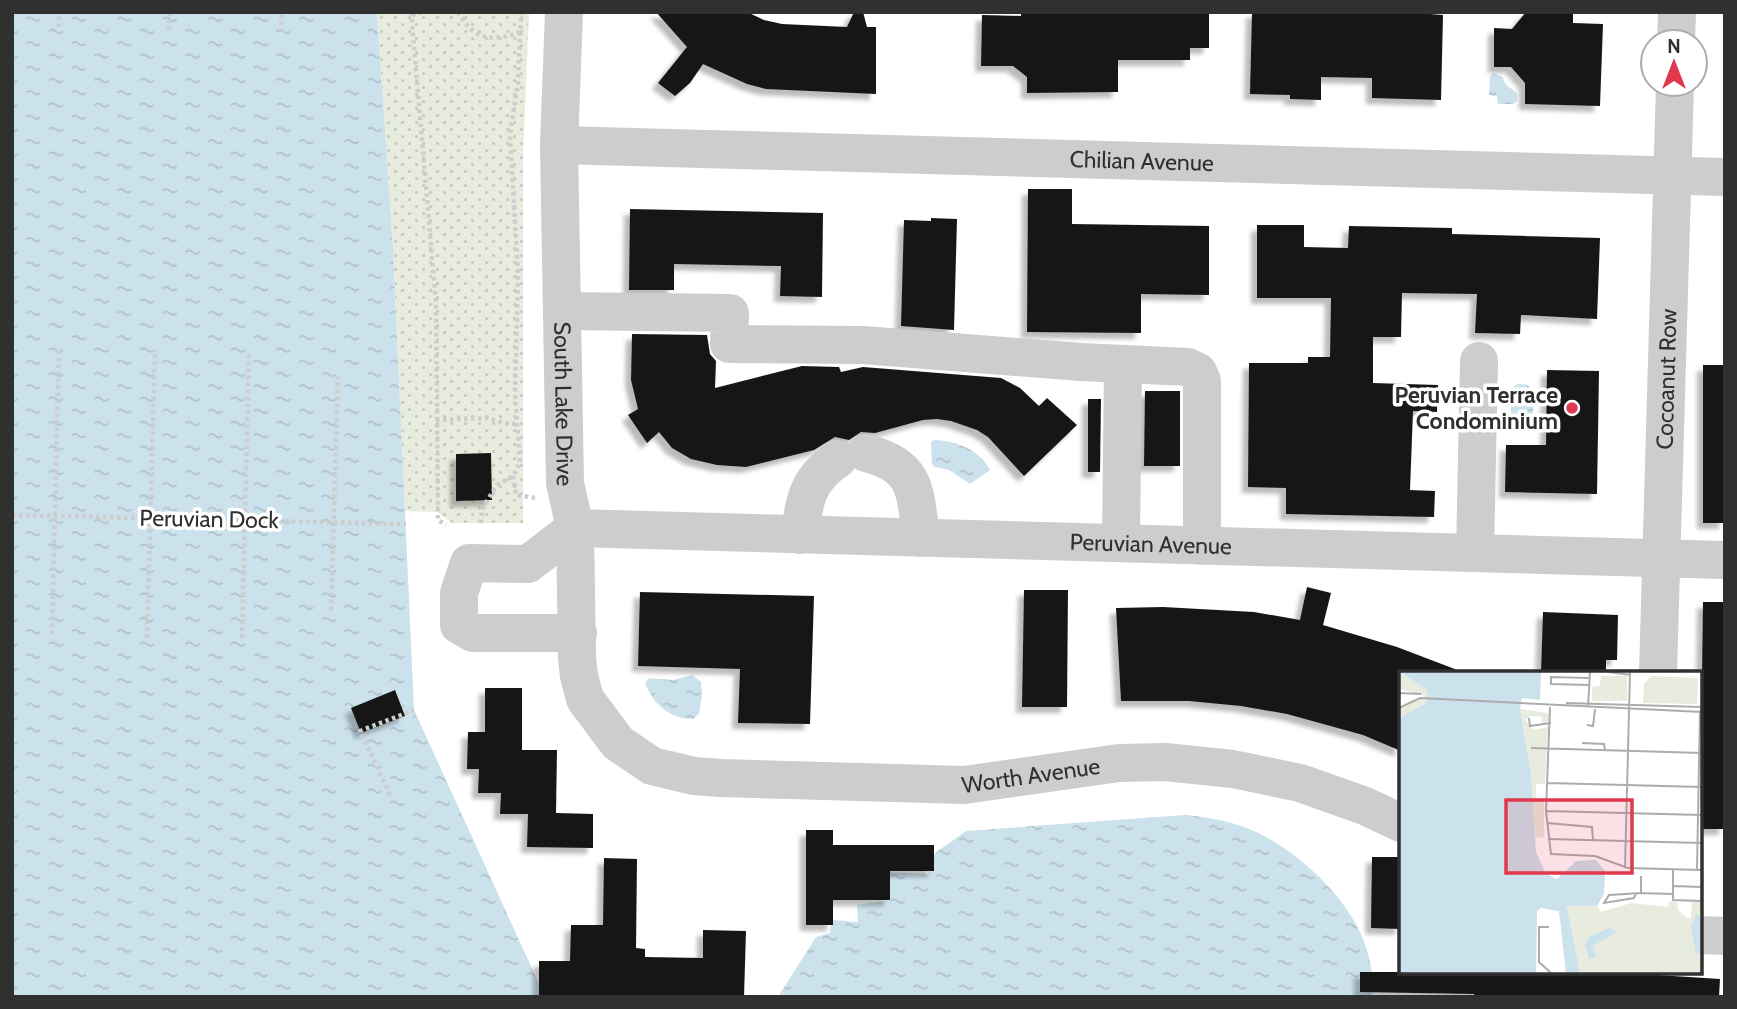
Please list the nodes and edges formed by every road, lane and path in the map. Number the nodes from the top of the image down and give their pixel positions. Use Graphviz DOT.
graph roads {
  1 [pos="59,12"];
  2 [pos="170,12"];
  3 [pos="282,12"];
  4 [pos="423,12"];
  5 [pos="458,12"];
  6 [pos="521,12"];
  7 [pos="564,12"];
  8 [pos="411,14"];
  9 [pos="58,27"];
  10 [pos="169,30"];
  11 [pos="281,32"];
  12 [pos="520,32"];
  13 [pos="1675,98"];
  14 [pos="559,145"];
  15 [pos="1672,176"];
  16 [pos="1725,177"];
  17 [pos="562,311"];
  18 [pos="59,349"];
  19 [pos="155,349"];
  20 [pos="249,353"];
  21 [pos="1479,361"];
  22 [pos="1123,364"];
  23 [pos="338,377"];
  24 [pos="436,420"];
  25 [pos="519,425"];
  26 [pos="12,515"];
  27 [pos="56,516"];
  28 [pos="150,518"];
  29 [pos="244,521"];
  30 [pos="334,522"];
  31 [pos="481,523"];
  32 [pos="406,524"];
  33 [pos="446,525"];
  34 [pos="575,528"];
  35 [pos="800,535"];
  36 [pos="921,538"];
  37 [pos="1121,543"];
  38 [pos="1202,546"];
  39 [pos="1475,553"];
  40 [pos="1662,558"];
  41 [pos="1725,560"];
  42 [pos="331,610"];
  43 [pos="578,633"];
  44 [pos="52,634"];
  45 [pos="147,638"];
  46 [pos="242,638"];
  47 [pos="1658,671"];
  48 [pos="414,710"];
  49 [pos="652,766"];
  50 [pos="390,795"];
  51 [pos="1399,823"];
  52 [pos="1702,935"];
  53 [pos="1725,936"];
  1 -- 9 [label="path"];
  2 -- 10 [label="path"];
  3 -- 11 [label="path"];
  4 -- 8 [label="path"];
  5 -- 12 [label="path"];
  6 -- 12 [label="path"];
  7 -- 14 [label="street, South Lake Drive"];
  8 -- 24 [label="path"];
  12 -- 25 [label="path"];
  13 -- 15 [label="street, Cocoanut Row"];
  14 -- 15 [label="street, Chilian Avenue"];
  14 -- 17 [label="street, South Lake Drive"];
  15 -- 16 [label="street, Chilian Avenue"];
  15 -- 40 [label="street, Cocoanut Row"];
  17 -- 22 [label="street"];
  17 -- 34 [label="street, South Lake Drive"];
  18 -- 27 [label="path"];
  19 -- 28 [label="path"];
  20 -- 29 [label="path"];
  21 -- 39 [label="street"];
  22 -- 37 [label="street"];
  22 -- 38 [label="street"];
  23 -- 30 [label="path"];
  24 -- 25 [label="path"];
  24 -- 33 [label="path"];
  25 -- 31 [label="path"];
  26 -- 27 [label="path, Peruvian Dock"];
  27 -- 28 [label="path, Peruvian Dock"];
  27 -- 44 [label="path"];
  28 -- 29 [label="path, Peruvian Dock"];
  28 -- 45 [label="path"];
  29 -- 30 [label="path, Peruvian Dock"];
  29 -- 46 [label="path"];
  30 -- 32 [label="path, Peruvian Dock"];
  30 -- 42 [label="path"];
  34 -- 35 [label="street, Peruvian Avenue"];
  34 -- 43 [label="street, South Lake Drive"];
  34 -- 43 [label="street"];
  35 -- 36 [label="street, Peruvian Avenue"];
  35 -- 36 [label="street"];
  36 -- 37 [label="street, Peruvian Avenue"];
  37 -- 38 [label="street, Peruvian Avenue"];
  38 -- 39 [label="street, Peruvian Avenue"];
  39 -- 40 [label="street, Peruvian Avenue"];
  40 -- 41 [label="street, Peruvian Avenue"];
  40 -- 47 [label="street, Cocoanut Row"];
  43 -- 49 [label="street, South Lake Drive"];
  48 -- 50 [label="path"];
  49 -- 51 [label="street, Worth Avenue"];
  52 -- 53 [label="street"];
}
